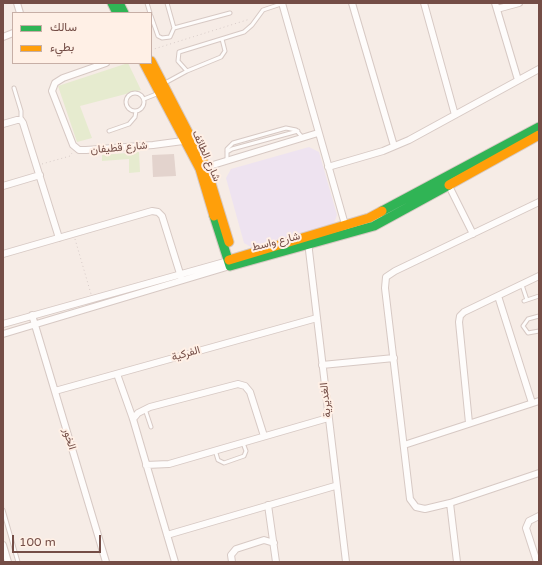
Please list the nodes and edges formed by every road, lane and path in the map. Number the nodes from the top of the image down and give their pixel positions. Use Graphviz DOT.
graph roads {
  1 [pos="112,3"];
  2 [pos="119,3"];
  3 [pos="167,3"];
  4 [pos="282,3"];
  5 [pos="352,3"];
  6 [pos="424,3"];
  7 [pos="519,3"];
  8 [pos="496,6"];
  9 [pos="116,12"];
  10 [pos="124,12"];
  11 [pos="230,12"];
  12 [pos="257,17"];
  13 [pos="152,18"];
  14 [pos="174,28"];
  15 [pos="222,39"];
  16 [pos="152,50"];
  17 [pos="152,63"];
  18 [pos="103,64"];
  19 [pos="145,64"];
  20 [pos="539,69"];
  21 [pos="187,71"];
  22 [pos="518,80"];
  23 [pos="14,88"];
  24 [pos="162,88"];
  25 [pos="144,99"];
  26 [pos="136,111"];
  27 [pos="455,115"];
  28 [pos="21,120"];
  29 [pos="3,124"];
  30 [pos="539,127"];
  31 [pos="109,131"];
  32 [pos="298,131"];
  33 [pos="318,133"];
  34 [pos="539,135"];
  35 [pos="189,138"];
  36 [pos="302,138"];
  37 [pos="394,146"];
  38 [pos="75,148"];
  39 [pos="226,153"];
  40 [pos="227,160"];
  41 [pos="37,166"];
  42 [pos="328,167"];
  43 [pos="203,168"];
  44 [pos="40,175"];
  45 [pos="447,182"];
  46 [pos="3,186"];
  47 [pos="539,202"];
  48 [pos="346,230"];
  49 [pos="73,234"];
  50 [pos="473,234"];
  51 [pos="59,238"];
  52 [pos="308,241"];
  53 [pos="3,254"];
  54 [pos="232,262"];
  55 [pos="180,273"];
  56 [pos="539,276"];
  57 [pos="182,280"];
  58 [pos="522,285"];
  59 [pos="498,296"];
  60 [pos="539,296"];
  61 [pos="93,298"];
  62 [pos="32,315"];
  63 [pos="539,316"];
  64 [pos="316,318"];
  65 [pos="3,324"];
  66 [pos="35,325"];
  67 [pos="539,331"];
  68 [pos="3,334"];
  69 [pos="394,358"];
  70 [pos="322,365"];
  71 [pos="117,374"];
  72 [pos="55,391"];
  73 [pos="539,401"];
  74 [pos="532,403"];
  75 [pos="145,409"];
  76 [pos="328,418"];
  77 [pos="133,419"];
  78 [pos="469,423"];
  79 [pos="151,427"];
  80 [pos="264,436"];
  81 [pos="243,442"];
  82 [pos="404,444"];
  83 [pos="215,450"];
  84 [pos="146,465"];
  85 [pos="539,473"];
  86 [pos="336,486"];
  87 [pos="450,503"];
  88 [pos="268,505"];
  89 [pos="3,510"];
  90 [pos="539,516"];
  91 [pos="167,534"];
  92 [pos="274,542"];
  93 [pos="3,545"];
  94 [pos="8,562"];
  95 [pos="18,562"];
  96 [pos="106,562"];
  97 [pos="175,562"];
  98 [pos="232,562"];
  99 [pos="276,562"];
  100 [pos="346,562"];
  101 [pos="457,562"];
  102 [pos="537,562"];
  1 -- 9 [label="street"];
  2 -- 10 [label="street"];
  3 -- 14 [label="lane"];
  4 -- 12 [label="lane"];
  4 -- 33 [label="street"];
  5 -- 37 [label="street"];
  6 -- 27 [label="street"];
  7 -- 8 [label="street"];
  8 -- 22 [label="street"];
  11 -- 14 [label="lane"];
  12 -- 15 [label="lane"];
  12 -- 16 [label="path"];
  13 -- 14 [label="lane"];
  15 -- 21 [label="lane"];
  15 -- 21 [label="lane"];
  17 -- 24 [label="street, شارع الطائف"];
  18 -- 38 [label="street, شارع قطيفان"];
  19 -- 24 [label="street, شارع الطائف"];
  20 -- 22 [label="street"];
  21 -- 24 [label="lane"];
  22 -- 27 [label="street"];
  23 -- 28 [label="lane"];
  24 -- 25 [label="lane"];
  24 -- 35 [label="street, شارع الطائف"];
  25 -- 26 [label="lane"];
  25 -- 26 [label="lane"];
  26 -- 31 [label="lane"];
  27 -- 37 [label="street"];
  28 -- 29 [label="street"];
  28 -- 41 [label="street"];
  30 -- 45 [label="street, شارع واسط"];
  32 -- 36 [label="lane"];
  32 -- 39 [label="lane"];
  32 -- 39 [label="lane"];
  33 -- 36 [label="street"];
  33 -- 42 [label="street"];
  34 -- 45 [label="street, شارع واسط"];
  35 -- 38 [label="street, شارع قطيفان"];
  35 -- 43 [label="street, شارع الطائف"];
  36 -- 40 [label="street"];
  37 -- 42 [label="street"];
  38 -- 41 [label="path"];
  39 -- 40 [label="lane"];
  40 -- 43 [label="street"];
  41 -- 44 [label="street"];
  42 -- 48 [label="street"];
  43 -- 54 [label="street, شارع الطائف"];
  44 -- 46 [label="street"];
  44 -- 51 [label="street"];
  45 -- 48 [label="street, شارع واسط"];
  45 -- 50 [label="street"];
  47 -- 50 [label="street"];
  48 -- 52 [label="street, شارع واسط"];
  49 -- 51 [label="street"];
  49 -- 55 [label="street"];
  49 -- 61 [label="path"];
  50 -- 69 [label="street"];
  51 -- 53 [label="street"];
  52 -- 54 [label="street, شارع واسط"];
  52 -- 64 [label="street, الغديرية"];
  54 -- 55 [label="street, شارع واسط"];
  54 -- 57 [label="street, شارع واسط"];
  55 -- 57 [label="street"];
  55 -- 61 [label="street, شارع واسط"];
  56 -- 58 [label="street"];
  57 -- 66 [label="street, شارع واسط"];
  58 -- 59 [label="street"];
  58 -- 60 [label="lane"];
  59 -- 74 [label="street"];
  59 -- 78 [label="street"];
  61 -- 62 [label="street, شارع واسط"];
  62 -- 65 [label="street, شارع واسط"];
  62 -- 66 [label="street, الخور"];
  63 -- 67 [label="lane"];
  64 -- 70 [label="street, الغديرية"];
  64 -- 71 [label="street, الفركية"];
  66 -- 68 [label="street, شارع واسط"];
  66 -- 72 [label="street, الخور"];
  69 -- 70 [label="street"];
  69 -- 82 [label="street"];
  70 -- 76 [label="street, الغديرية"];
  71 -- 72 [label="street, الفركية"];
  71 -- 77 [label="street"];
  72 -- 96 [label="street, الخور"];
  73 -- 74 [label="street"];
  74 -- 78 [label="street"];
  75 -- 77 [label="street"];
  75 -- 79 [label="lane"];
  75 -- 80 [label="street"];
  76 -- 80 [label="street"];
  76 -- 86 [label="street, الغديرية"];
  77 -- 84 [label="street"];
  78 -- 82 [label="street"];
  80 -- 81 [label="street"];
  81 -- 83 [label="street"];
  81 -- 83 [label="lane"];
  82 -- 87 [label="street"];
  83 -- 84 [label="street"];
  84 -- 91 [label="street"];
  85 -- 87 [label="street"];
  86 -- 88 [label="street"];
  86 -- 100 [label="street, الغديرية"];
  87 -- 101 [label="street"];
  88 -- 91 [label="street"];
  88 -- 92 [label="street"];
  89 -- 95 [label="lane"];
  90 -- 102 [label="street"];
  91 -- 97 [label="street"];
  92 -- 98 [label="street"];
  92 -- 99 [label="street"];
  93 -- 94 [label="street"];
}
